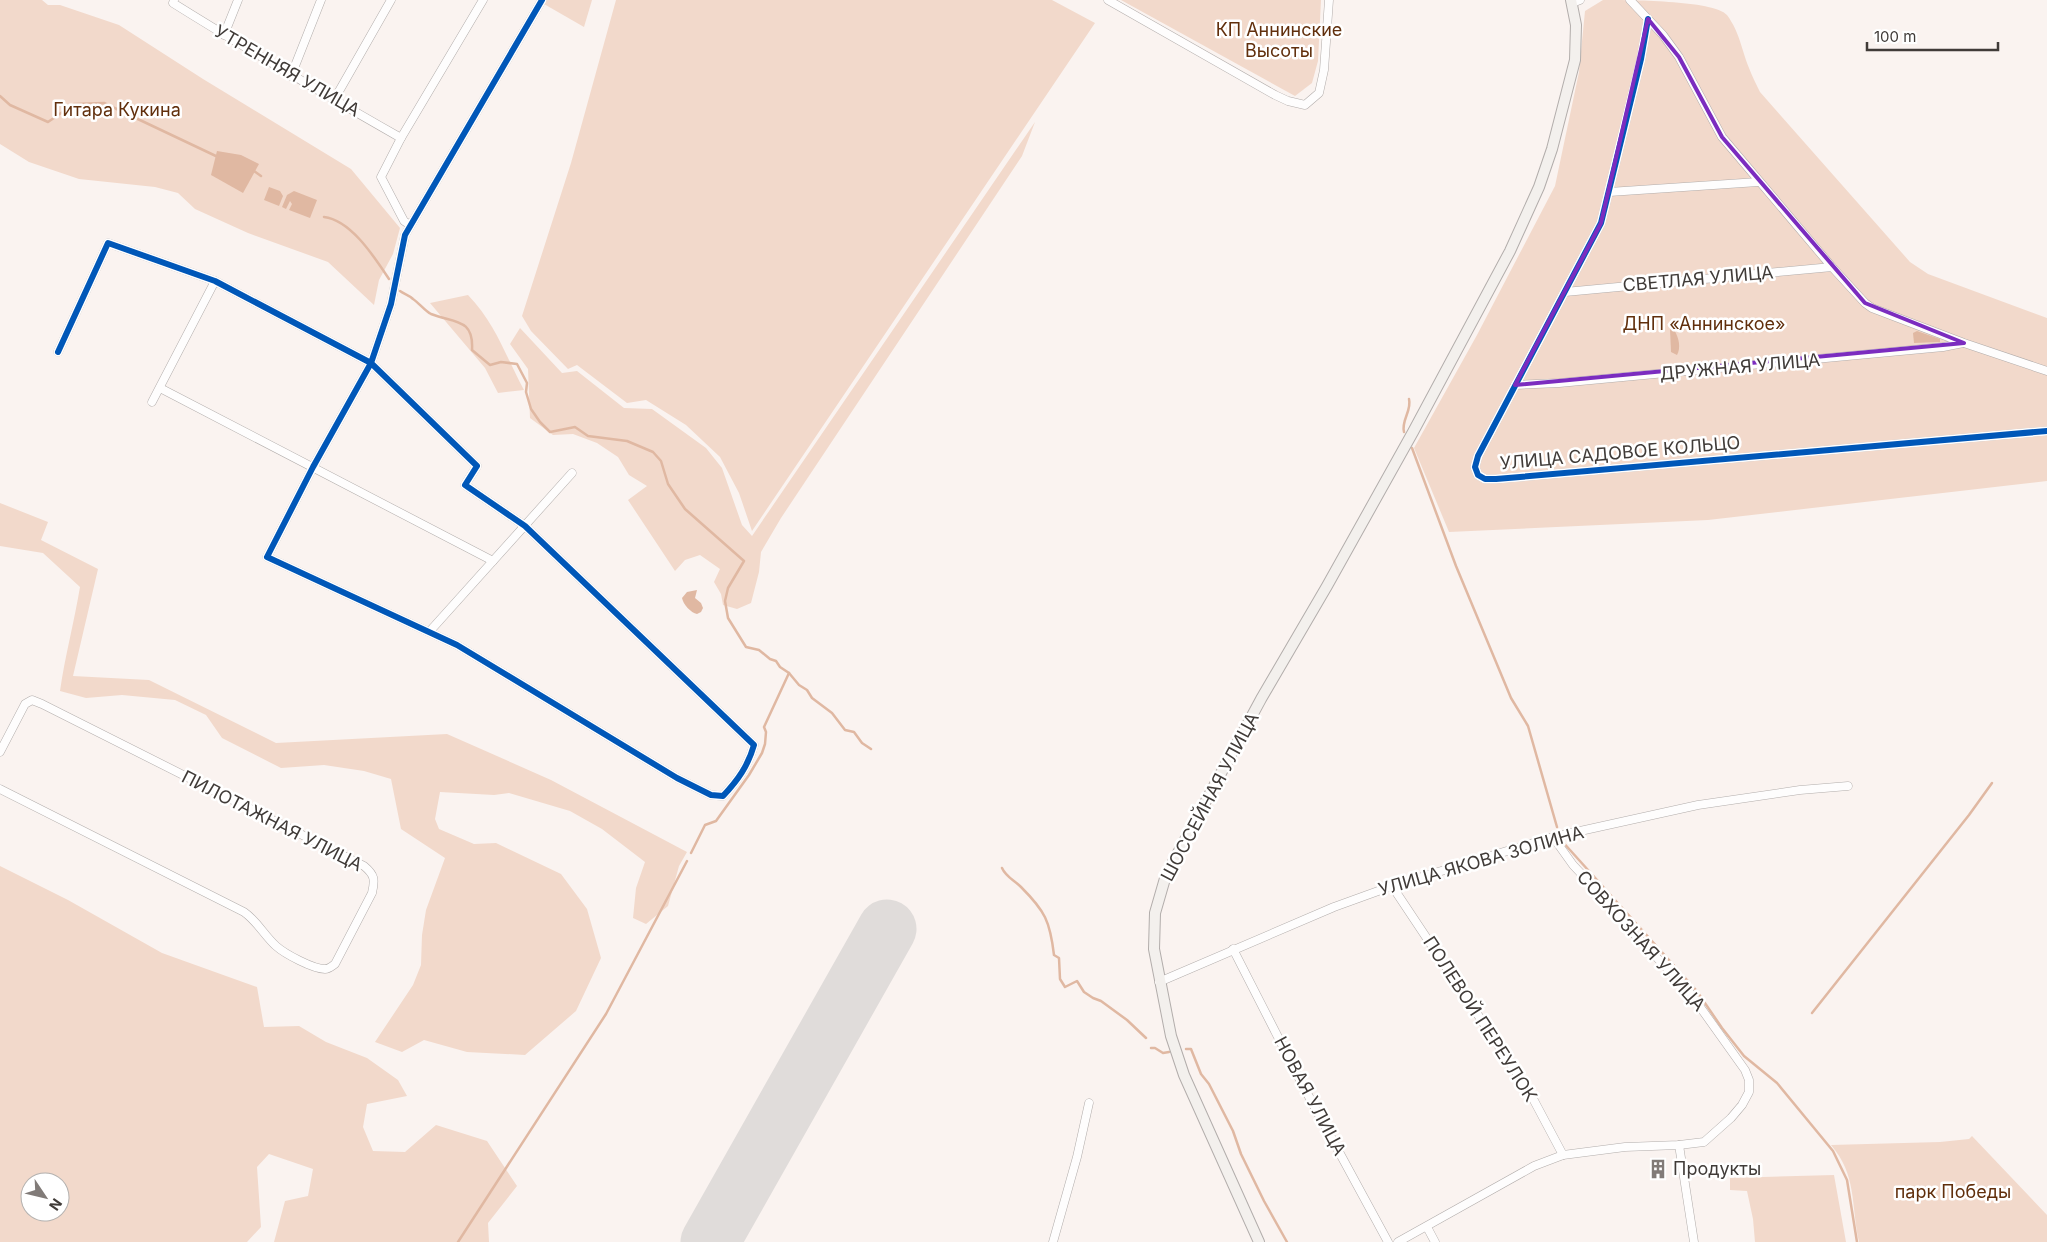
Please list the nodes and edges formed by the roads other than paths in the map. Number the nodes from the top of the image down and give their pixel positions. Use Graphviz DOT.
graph roads {
  1 [pos="238,0"];
  2 [pos="321,0"];
  3 [pos="391,0"];
  4 [pos="483,0"];
  5 [pos="542,0"];
  6 [pos="1108,0"];
  7 [pos="1329,0"];
  8 [pos="1630,0"];
  9 [pos="1574,1"];
  10 [pos="174,2"];
  11 [pos="1648,19"];
  12 [pos="224,35"];
  13 [pos="291,76"];
  14 [pos="334,100"];
  15 [pos="401,138"];
  16 [pos="1758,182"];
  17 [pos="1609,192"];
  18 [pos="410,226"];
  19 [pos="1832,267"];
  20 [pos="215,281"];
  21 [pos="1565,292"];
  22 [pos="1964,343"];
  23 [pos="58,352"];
  24 [pos="371,363"];
  25 [pos="2047,372"];
  26 [pos="1515,385"];
  27 [pos="160,388"];
  28 [pos="152,402"];
  29 [pos="2047,431"];
  30 [pos="313,467"];
  31 [pos="572,473"];
  32 [pos="525,526"];
  33 [pos="493,560"];
  34 [pos="430,632"];
  35 [pos="0,752"];
  36 [pos="1848,786"];
  37 [pos="0,789"];
  38 [pos="1553,837"];
  39 [pos="1392,886"];
  40 [pos="1233,949"];
  41 [pos="1159,982"];
  42 [pos="1089,1103"];
  43 [pos="1679,1145"];
  44 [pos="1563,1155"];
  45 [pos="1427,1227"];
  46 [pos="1053,1242"];
  47 [pos="1259,1242"];
  48 [pos="1388,1242"];
  49 [pos="1398,1242"];
  50 [pos="1435,1242"];
  51 [pos="1694,1242"];
  1 -- 12 [label="street"];
  2 -- 13 [label="street"];
  3 -- 14 [label="street"];
  4 -- 15 [label="street"];
  5 -- 18 [label="street"];
  6 -- 7 [label="street"];
  8 -- 11 [label="street"];
  9 -- 41 [label="main road, ШОССЕЙНАЯ УЛИЦА"];
  10 -- 12 [label="street, УТРЕННЯЯ УЛИЦА"];
  11 -- 16 [label="street"];
  11 -- 17 [label="street, УЛИЦА САДОВОЕ КОЛЬЦО"];
  12 -- 13 [label="street, УТРЕННЯЯ УЛИЦА"];
  13 -- 14 [label="street, УТРЕННЯЯ УЛИЦА"];
  14 -- 15 [label="street, УТРЕННЯЯ УЛИЦА"];
  15 -- 18 [label="street"];
  16 -- 17 [label="street"];
  16 -- 19 [label="street"];
  17 -- 21 [label="street, УЛИЦА САДОВОЕ КОЛЬЦО"];
  18 -- 24 [label="street"];
  19 -- 21 [label="street, СВЕТЛАЯ УЛИЦА"];
  19 -- 22 [label="street"];
  20 -- 23 [label="street"];
  20 -- 24 [label="street"];
  20 -- 27 [label="street"];
  21 -- 26 [label="street, УЛИЦА САДОВОЕ КОЛЬЦО"];
  22 -- 25 [label="street"];
  22 -- 26 [label="street, ДРУЖНАЯ УЛИЦА"];
  24 -- 30 [label="street"];
  24 -- 32 [label="street"];
  26 -- 29 [label="street, УЛИЦА САДОВОЕ КОЛЬЦО"];
  27 -- 28 [label="street"];
  27 -- 30 [label="street"];
  30 -- 33 [label="street"];
  30 -- 34 [label="street"];
  31 -- 32 [label="street"];
  32 -- 33 [label="street"];
  32 -- 34 [label="street"];
  33 -- 34 [label="street"];
  35 -- 37 [label="street, ПИЛОТАЖНАЯ УЛИЦА"];
  36 -- 38 [label="street, УЛИЦА ЯКОВА ЗОЛИНА"];
  38 -- 39 [label="street, УЛИЦА ЯКОВА ЗОЛИНА"];
  38 -- 43 [label="street, СОВХОЗНАЯ УЛИЦА"];
  39 -- 40 [label="street, УЛИЦА ЯКОВА ЗОЛИНА"];
  39 -- 44 [label="street, ПОЛЕВОЙ ПЕРЕУЛОК"];
  40 -- 41 [label="street, УЛИЦА ЯКОВА ЗОЛИНА"];
  40 -- 48 [label="street, НОВАЯ УЛИЦА"];
  41 -- 47 [label="main road, ШОССЕЙНАЯ УЛИЦА"];
  42 -- 46 [label="street"];
  43 -- 44 [label="street"];
  43 -- 51 [label="street"];
  44 -- 45 [label="street"];
  45 -- 49 [label="street"];
  45 -- 50 [label="street"];
}
